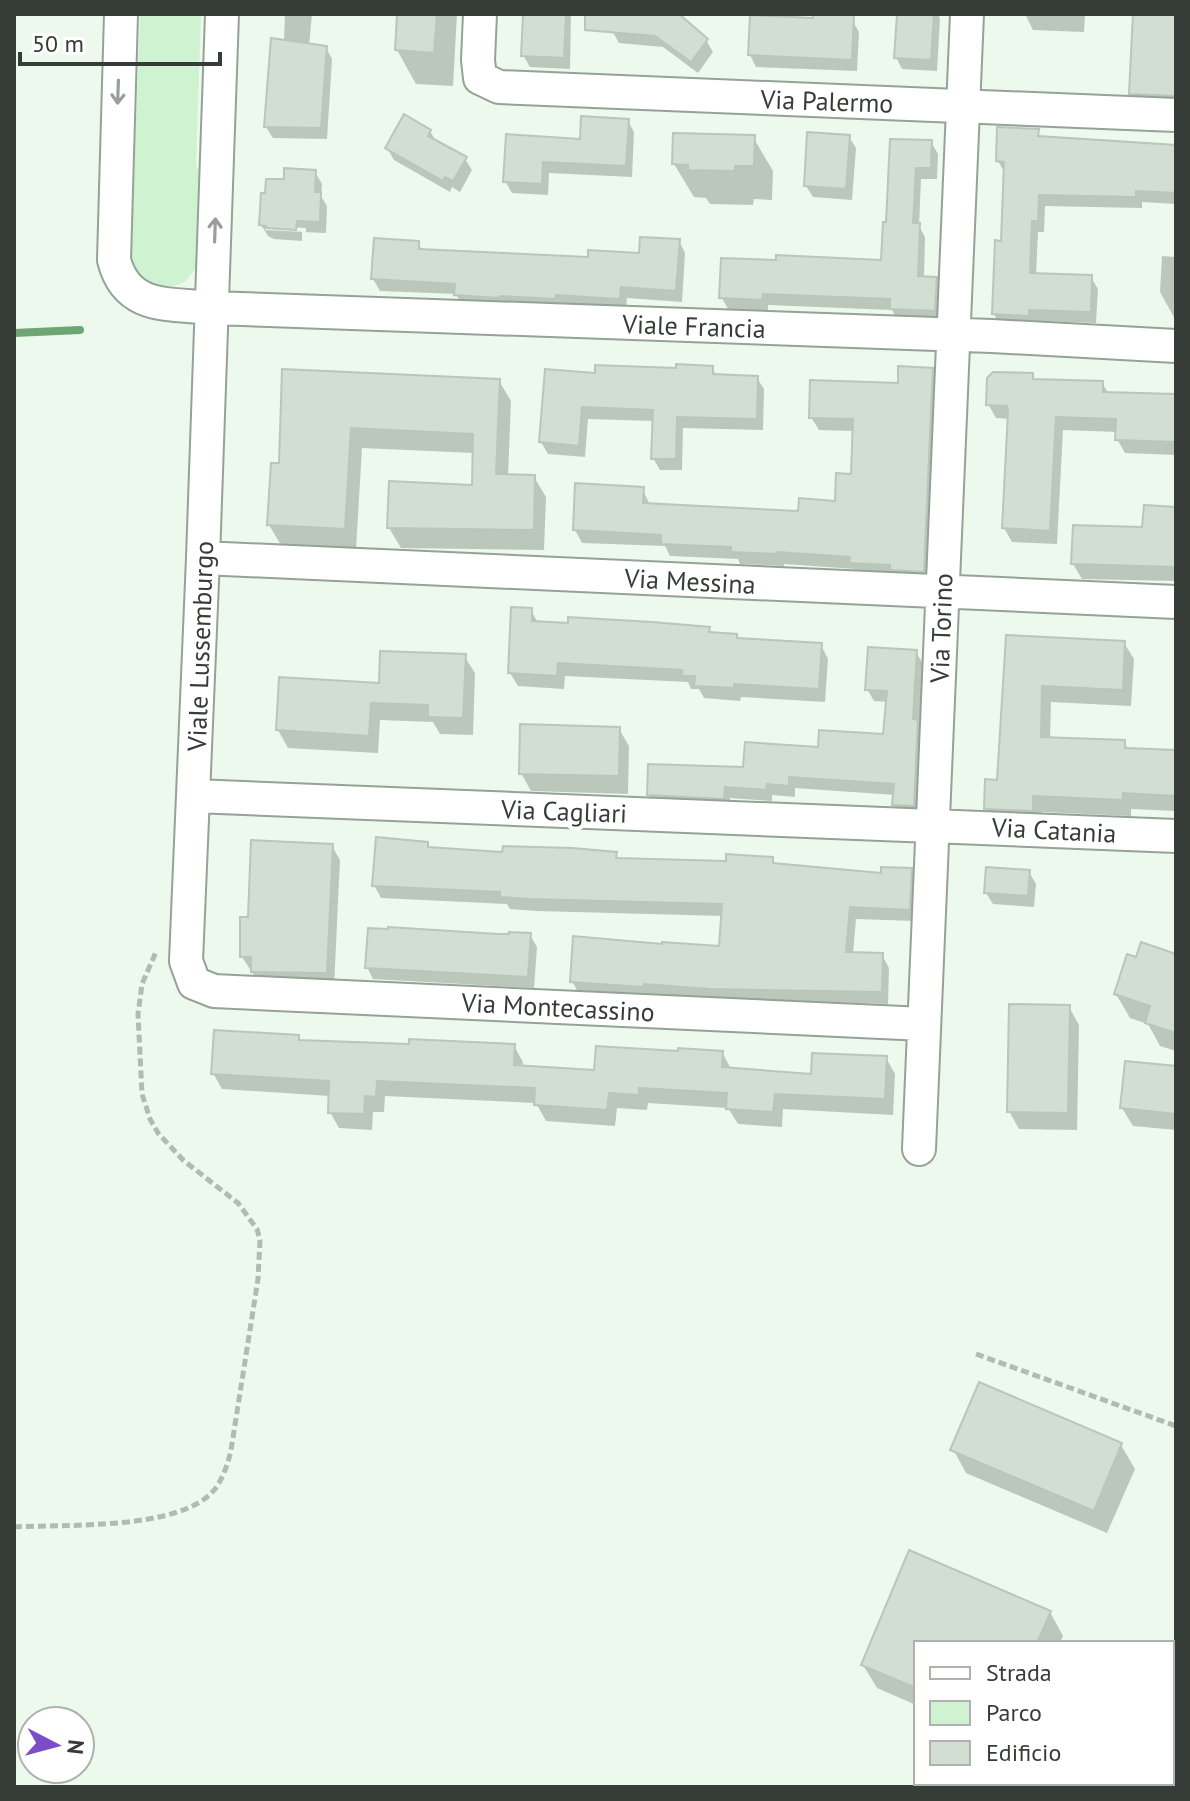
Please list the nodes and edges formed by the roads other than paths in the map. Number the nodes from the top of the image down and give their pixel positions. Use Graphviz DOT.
graph roads {
  1 [pos="121,14"];
  2 [pos="222,14"];
  3 [pos="480,14"];
  4 [pos="967,14"];
  5 [pos="963,106"];
  6 [pos="1176,115"];
  7 [pos="213,308"];
  8 [pos="954,335"];
  9 [pos="1176,346"];
  10 [pos="203,558"];
  11 [pos="943,594"];
  12 [pos="1176,602"];
  13 [pos="195,796"];
  14 [pos="933,825"];
  15 [pos="1176,836"];
  16 [pos="194,983"];
  17 [pos="924,1024"];
  18 [pos="919,1149"];
  1 -- 7 [label="street, one-way"];
  7 -- 2 [label="street, Viale Lussemburgo, one-way"];
  3 -- 5 [label="street, Via Palermo"];
  4 -- 5 [label="street, Via Torino"];
  5 -- 6 [label="street, Via Palermo"];
  5 -- 8 [label="street, Via Torino"];
  7 -- 8 [label="street, Viale Francia"];
  7 -- 10 [label="street, Viale Lussemburgo"];
  8 -- 9 [label="street, Viale Francia"];
  8 -- 11 [label="street, Via Torino"];
  10 -- 11 [label="street, Via Messina"];
  10 -- 13 [label="street, Viale Lussemburgo"];
  11 -- 12 [label="street, Via Messina"];
  11 -- 14 [label="street, Via Torino"];
  13 -- 14 [label="street, Via Cagliari"];
  13 -- 16 [label="street, Viale Lussemburgo"];
  14 -- 15 [label="street, Via Catania"];
  14 -- 17 [label="street, Via Torino"];
  16 -- 17 [label="street, Via Montecassino"];
  17 -- 18 [label="street, Via Torino"];
}
